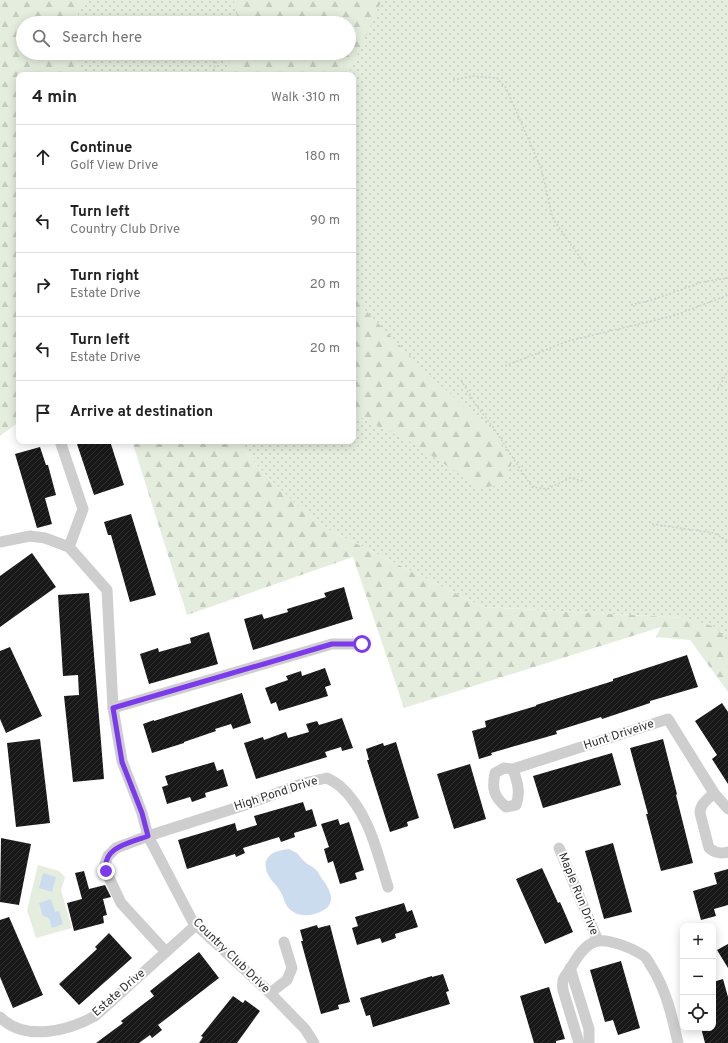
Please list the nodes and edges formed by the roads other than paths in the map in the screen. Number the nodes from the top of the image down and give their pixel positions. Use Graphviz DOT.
graph roads {
  1 [pos="61,444"];
  2 [pos="0,542"];
  3 [pos="69,547"];
  4 [pos="362,644"];
  5 [pos="113,708"];
  6 [pos="513,769"];
  7 [pos="714,794"];
  8 [pos="728,809"];
  9 [pos="148,836"];
  10 [pos="559,848"];
  11 [pos="728,852"];
  12 [pos="388,887"];
  13 [pos="196,925"];
  14 [pos="598,941"];
  15 [pos="284,942"];
  16 [pos="166,952"];
  17 [pos="570,968"];
  18 [pos="270,993"];
  19 [pos="0,1017"];
  20 [pos="314,1043"];
  21 [pos="579,1043"];
  22 [pos="589,1043"];
  23 [pos="678,1043"];
  1 -- 3 [label="street"];
  2 -- 3 [label="street"];
  3 -- 5 [label="street, Country Club Drive"];
  4 -- 5 [label="street"];
  5 -- 9 [label="street, Country Club Drive"];
  6 -- 7 [label="street, Hunt Driveive"];
  7 -- 8 [label="street, Hunt Driveive"];
  7 -- 11 [label="street"];
  9 -- 12 [label="street, High Pond Drive"];
  9 -- 13 [label="street, Country Club Drive"];
  9 -- 16 [label="street"];
  10 -- 14 [label="street, Maple Run Drive"];
  13 -- 16 [label="street, Estate Drive"];
  13 -- 18 [label="street, Country Club Drive"];
  14 -- 17 [label="street, Maple Run Drive"];
  14 -- 23 [label="street, Maple Run Drive"];
  15 -- 18 [label="street"];
  16 -- 19 [label="street, Estate Drive"];
  17 -- 21 [label="street, Maple Run Drive"];
  17 -- 22 [label="street"];
  18 -- 20 [label="street, Country Club Drive"];
}
